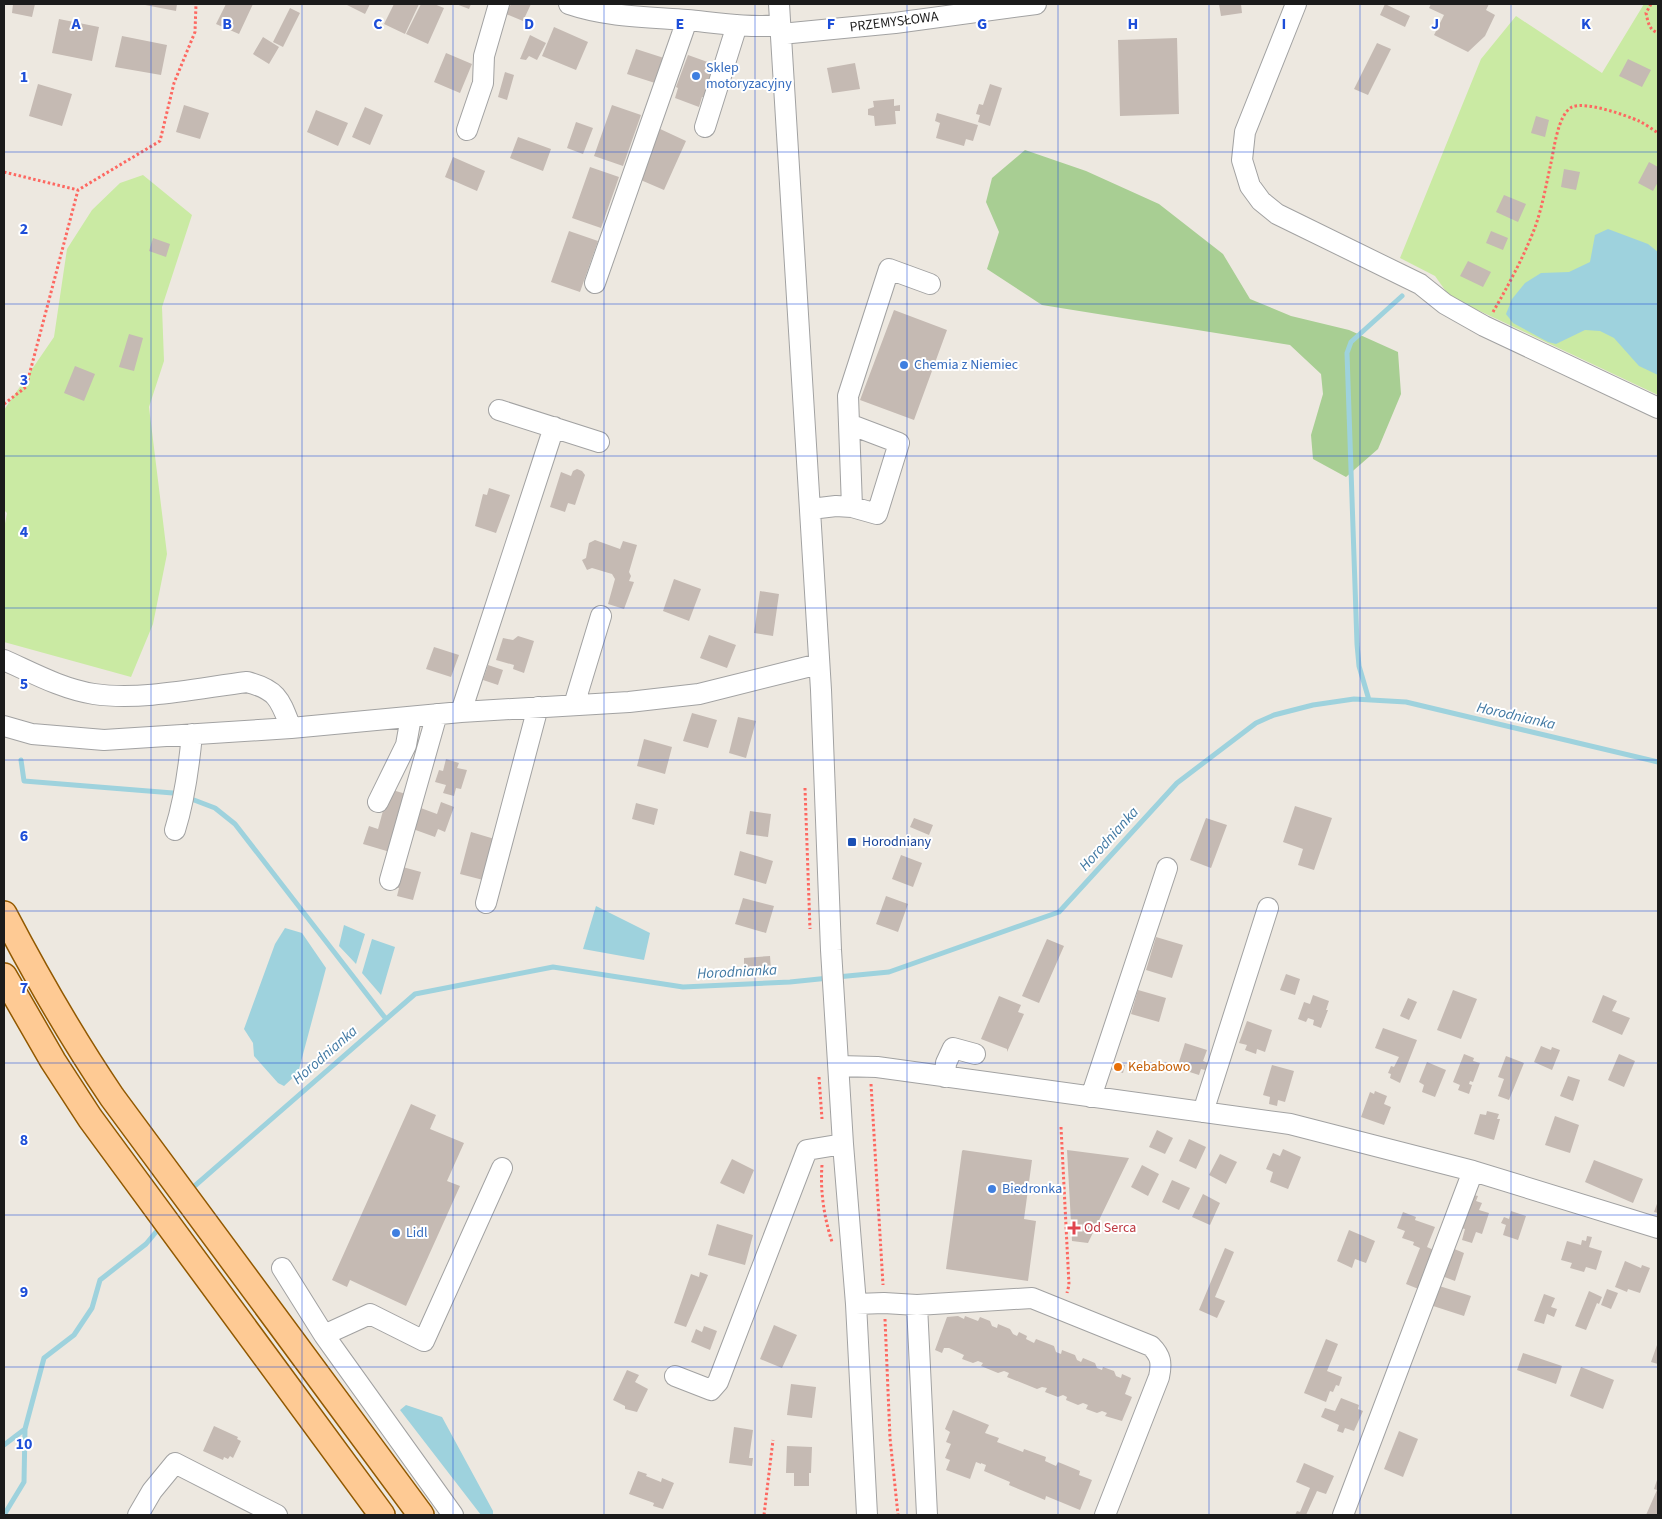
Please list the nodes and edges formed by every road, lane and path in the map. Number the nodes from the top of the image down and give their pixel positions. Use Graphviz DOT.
graph roads {
  1 [pos="196,4"];
  2 [pos="499,4"];
  3 [pos="569,4"];
  4 [pos="779,4"];
  5 [pos="1036,4"];
  6 [pos="1296,4"];
  7 [pos="1652,4"];
  8 [pos="687,20"];
  9 [pos="737,25"];
  10 [pos="780,30"];
  11 [pos="1658,33"];
  12 [pos="705,127"];
  13 [pos="467,130"];
  14 [pos="1658,133"];
  15 [pos="4,172"];
  16 [pos="78,190"];
  17 [pos="595,283"];
  18 [pos="930,284"];
  19 [pos="1484,326"];
  20 [pos="4,404"];
  21 [pos="1658,408"];
  22 [pos="500,410"];
  23 [pos="849,424"];
  24 [pos="554,427"];
  25 [pos="599,442"];
  26 [pos="852,508"];
  27 [pos="811,509"];
  28 [pos="601,616"];
  29 [pos="4,660"];
  30 [pos="819,664"];
  31 [pos="574,705"];
  32 [pos="538,707"];
  33 [pos="461,712"];
  34 [pos="437,714"];
  35 [pos="411,717"];
  36 [pos="4,726"];
  37 [pos="291,728"];
  38 [pos="192,734"];
  39 [pos="805,779"];
  40 [pos="378,802"];
  41 [pos="176,830"];
  42 [pos="1168,868"];
  43 [pos="390,880"];
  44 [pos="486,903"];
  45 [pos="1268,908"];
  46 [pos="4,914"];
  47 [pos="811,932"];
  48 [pos="4,976"];
  49 [pos="975,1054"];
  50 [pos="839,1066"];
  51 [pos="819,1068"];
  52 [pos="945,1078"];
  53 [pos="1091,1097"];
  54 [pos="1203,1112"];
  55 [pos="1061,1127"];
  56 [pos="843,1144"];
  57 [pos="822,1148"];
  58 [pos="502,1168"];
  59 [pos="1473,1171"];
  60 [pos="1658,1228"];
  61 [pos="833,1244"];
  62 [pos="282,1268"];
  63 [pos="856,1304"];
  64 [pos="917,1305"];
  65 [pos="1060,1309"];
  66 [pos="324,1335"];
  67 [pos="675,1376"];
  68 [pos="773,1440"];
  69 [pos="138,1515"];
  70 [pos="277,1515"];
  71 [pos="382,1515"];
  72 [pos="421,1515"];
  73 [pos="453,1515"];
  74 [pos="764,1515"];
  75 [pos="867,1515"];
  76 [pos="927,1515"];
  77 [pos="1105,1515"];
  78 [pos="1343,1515"];
  1 -- 16 [label="path"];
  2 -- 13 [label="street"];
  3 -- 8 [label="street, PRZEMYSŁOWA"];
  4 -- 10 [label="street"];
  5 -- 10 [label="street, PRZEMYSŁOWA"];
  6 -- 19 [label="street"];
  7 -- 11 [label="path"];
  8 -- 9 [label="street, PRZEMYSŁOWA"];
  8 -- 17 [label="street"];
  9 -- 10 [label="street, PRZEMYSŁOWA"];
  9 -- 12 [label="street"];
  10 -- 27 [label="street"];
  14 -- 19 [label="path"];
  15 -- 16 [label="path"];
  16 -- 20 [label="path"];
  18 -- 23 [label="street"];
  19 -- 21 [label="street"];
  22 -- 24 [label="street"];
  23 -- 26 [label="street"];
  23 -- 26 [label="street"];
  24 -- 25 [label="street"];
  24 -- 33 [label="street"];
  26 -- 27 [label="street"];
  27 -- 30 [label="street"];
  28 -- 31 [label="street"];
  29 -- 37 [label="street"];
  30 -- 31 [label="street"];
  30 -- 50 [label="street"];
  31 -- 32 [label="street"];
  32 -- 33 [label="street"];
  32 -- 44 [label="street"];
  33 -- 34 [label="street"];
  34 -- 35 [label="street"];
  34 -- 43 [label="street"];
  35 -- 37 [label="street"];
  35 -- 40 [label="street"];
  36 -- 38 [label="street"];
  37 -- 38 [label="street"];
  38 -- 41 [label="street"];
  39 -- 47 [label="path"];
  42 -- 53 [label="street"];
  45 -- 54 [label="street"];
  46 -- 72 [label="main road"];
  48 -- 71 [label="main road"];
  49 -- 52 [label="street"];
  50 -- 52 [label="street"];
  50 -- 56 [label="street"];
  51 -- 57 [label="path"];
  52 -- 53 [label="street"];
  53 -- 54 [label="street"];
  54 -- 59 [label="street"];
  55 -- 65 [label="path"];
  56 -- 57 [label="street"];
  56 -- 63 [label="street"];
  57 -- 61 [label="path"];
  57 -- 67 [label="street"];
  58 -- 66 [label="street"];
  59 -- 60 [label="street"];
  59 -- 78 [label="street"];
  62 -- 66 [label="street"];
  63 -- 64 [label="street"];
  63 -- 75 [label="street"];
  64 -- 65 [label="street"];
  64 -- 76 [label="street"];
  65 -- 77 [label="street"];
  66 -- 73 [label="street"];
  68 -- 74 [label="path"];
  69 -- 70 [label="street"];
}
